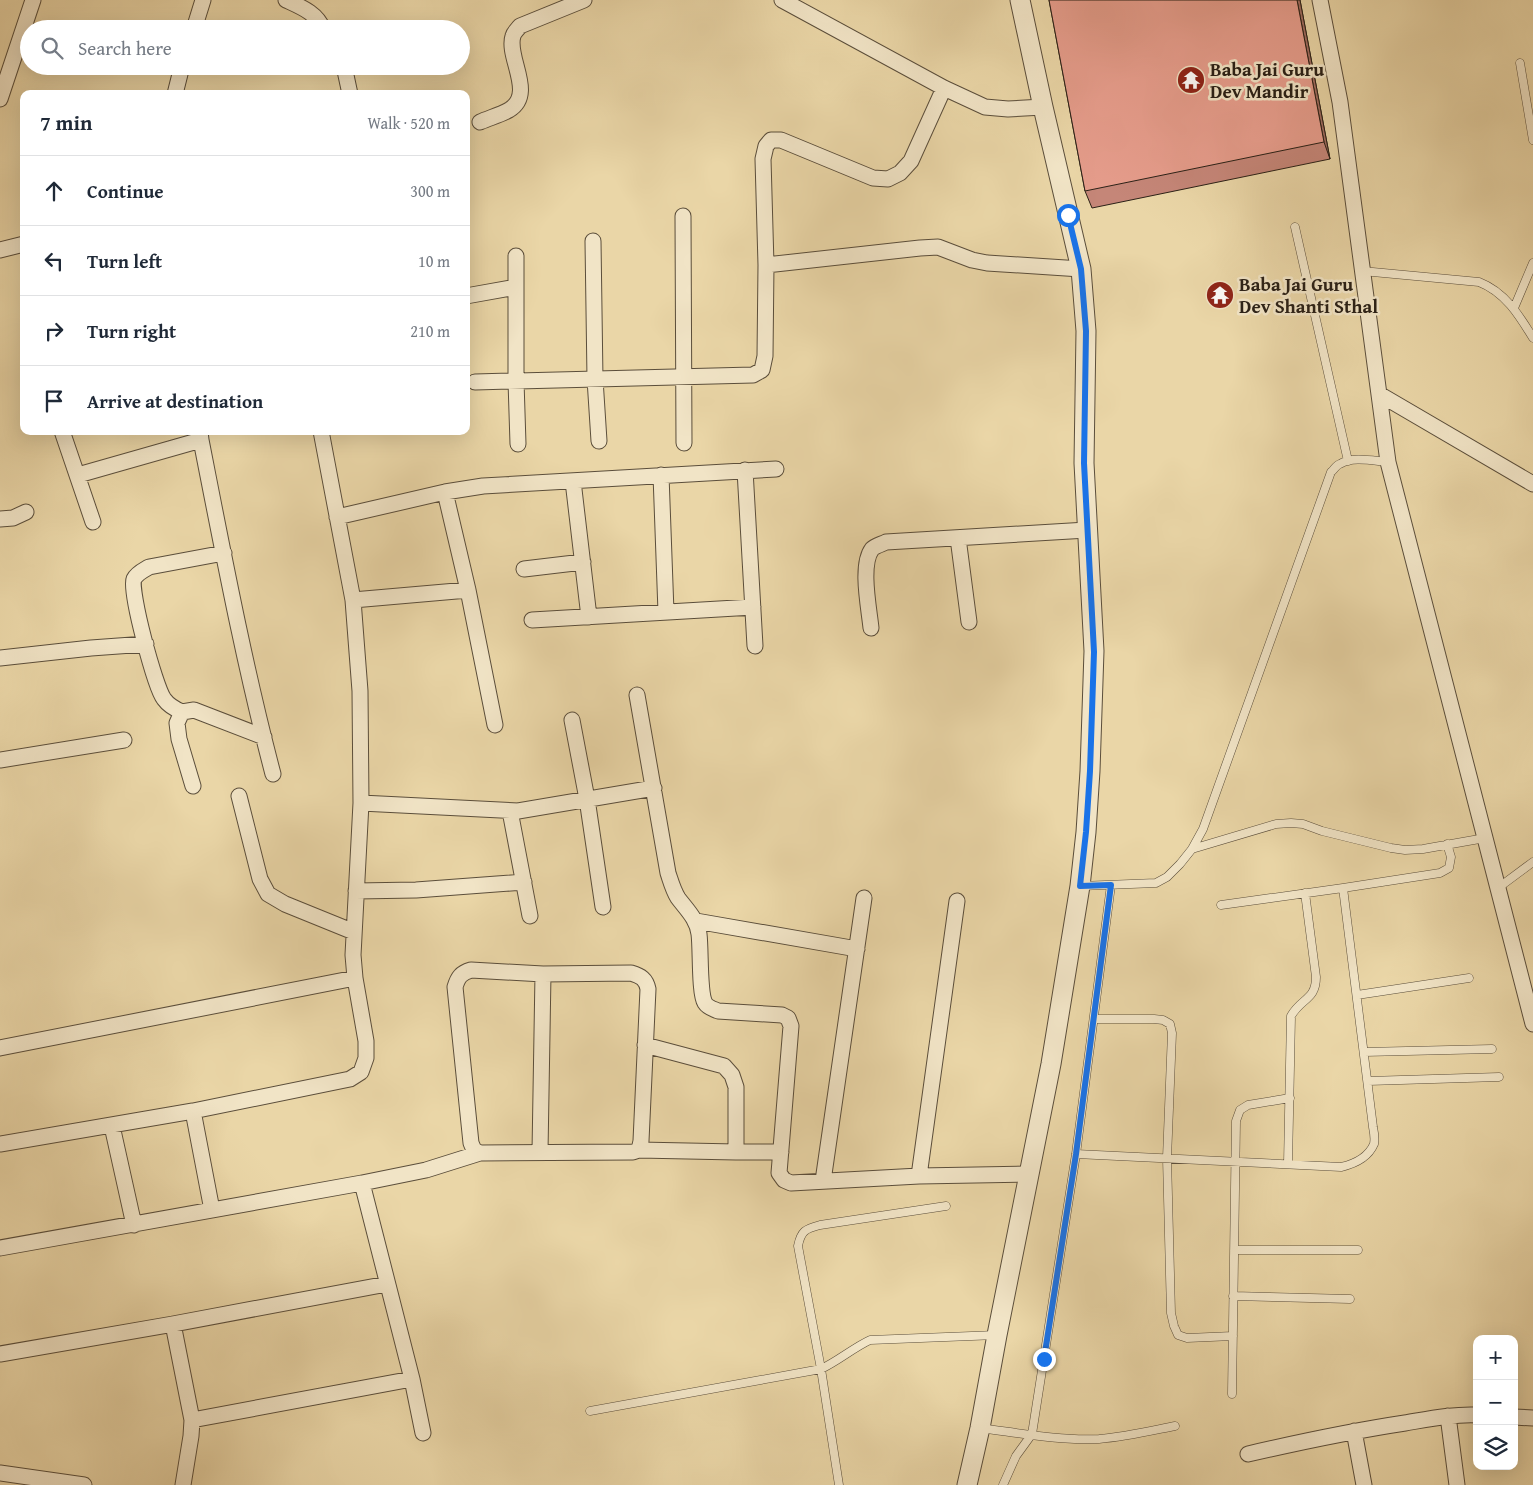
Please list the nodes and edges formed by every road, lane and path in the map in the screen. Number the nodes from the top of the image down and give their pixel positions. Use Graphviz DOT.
graph roads {
  1 [pos="33,0"];
  2 [pos="203,0"];
  3 [pos="286,0"];
  4 [pos="584,0"];
  5 [pos="782,0"];
  6 [pos="1020,0"];
  7 [pos="1320,0"];
  8 [pos="28,20"];
  9 [pos="197,20"];
  10 [pos="320,20"];
  11 [pos="20,45"];
  12 [pos="1520,63"];
  13 [pos="179,75"];
  14 [pos="346,75"];
  15 [pos="944,88"];
  16 [pos="175,90"];
  17 [pos="349,90"];
  18 [pos="0,100"];
  19 [pos="1043,107"];
  20 [pos="480,122"];
  21 [pos="1533,140"];
  22 [pos="683,216"];
  23 [pos="1295,227"];
  24 [pos="593,241"];
  25 [pos="20,245"];
  26 [pos="0,250"];
  27 [pos="516,256"];
  28 [pos="1533,263"];
  29 [pos="766,265"];
  30 [pos="1081,269"];
  31 [pos="1362,270"];
  32 [pos="516,287"];
  33 [pos="470,295"];
  34 [pos="1514,308"];
  35 [pos="1533,338"];
  36 [pos="683,377"];
  37 [pos="594,379"];
  38 [pos="516,381"];
  39 [pos="475,382"];
  40 [pos="1379,394"];
  41 [pos="63,435"];
  42 [pos="322,435"];
  43 [pos="200,436"];
  44 [pos="599,441"];
  45 [pos="684,443"];
  46 [pos="518,444"];
  47 [pos="1348,461"];
  48 [pos="1388,462"];
  49 [pos="776,469"];
  50 [pos="746,470"];
  51 [pos="78,475"];
  52 [pos="661,476"];
  53 [pos="573,481"];
  54 [pos="1533,484"];
  55 [pos="445,492"];
  56 [pos="26,512"];
  57 [pos="337,517"];
  58 [pos="0,519"];
  59 [pos="93,522"];
  60 [pos="1088,530"];
  61 [pos="958,538"];
  62 [pos="224,553"];
  63 [pos="583,562"];
  64 [pos="524,569"];
  65 [pos="468,590"];
  66 [pos="353,600"];
  67 [pos="753,607"];
  68 [pos="666,612"];
  69 [pos="589,617"];
  70 [pos="532,620"];
  71 [pos="969,622"];
  72 [pos="871,628"];
  73 [pos="146,644"];
  74 [pos="755,646"];
  75 [pos="0,658"];
  76 [pos="637,695"];
  77 [pos="182,712"];
  78 [pos="572,720"];
  79 [pos="495,724"];
  80 [pos="264,737"];
  81 [pos="124,740"];
  82 [pos="0,760"];
  83 [pos="273,774"];
  84 [pos="193,786"];
  85 [pos="654,788"];
  86 [pos="239,796"];
  87 [pos="587,799"];
  88 [pos="361,803"];
  89 [pos="510,811"];
  90 [pos="1485,838"];
  91 [pos="1447,844"];
  92 [pos="1192,849"];
  93 [pos="1533,862"];
  94 [pos="524,882"];
  95 [pos="1111,885"];
  96 [pos="1080,886"];
  97 [pos="1343,888"];
  98 [pos="1498,888"];
  99 [pos="356,891"];
  100 [pos="1305,893"];
  101 [pos="864,898"];
  102 [pos="958,901"];
  103 [pos="1221,905"];
  104 [pos="603,907"];
  105 [pos="530,916"];
  106 [pos="696,921"];
  107 [pos="354,932"];
  108 [pos="857,949"];
  109 [pos="543,974"];
  110 [pos="355,978"];
  111 [pos="1469,978"];
  112 [pos="1357,995"];
  113 [pos="1094,1018"];
  114 [pos="1533,1024"];
  115 [pos="645,1045"];
  116 [pos="0,1048"];
  117 [pos="1492,1049"];
  118 [pos="1364,1052"];
  119 [pos="1499,1077"];
  120 [pos="1368,1081"];
  121 [pos="1290,1098"];
  122 [pos="194,1110"];
  123 [pos="112,1126"];
  124 [pos="0,1144"];
  125 [pos="639,1150"];
  126 [pos="540,1152"];
  127 [pos="736,1152"];
  128 [pos="781,1152"];
  129 [pos="480,1153"];
  130 [pos="1076,1154"];
  131 [pos="1167,1158"];
  132 [pos="1235,1162"];
  133 [pos="1288,1164"];
  134 [pos="1029,1174"];
  135 [pos="919,1176"];
  136 [pos="823,1181"];
  137 [pos="362,1183"];
  138 [pos="946,1206"];
  139 [pos="212,1210"];
  140 [pos="134,1225"];
  141 [pos="0,1248"];
  142 [pos="1234,1250"];
  143 [pos="1358,1250"];
  144 [pos="387,1284"];
  145 [pos="1233,1296"];
  146 [pos="1350,1299"];
  147 [pos="173,1324"];
  148 [pos="997,1335"];
  149 [pos="1232,1336"];
  150 [pos="0,1354"];
  151 [pos="821,1369"];
  152 [pos="412,1379"];
  153 [pos="1232,1394"];
  154 [pos="590,1410"];
  155 [pos="1473,1415"];
  156 [pos="1448,1416"];
  157 [pos="1518,1417"];
  158 [pos="1533,1418"];
  159 [pos="192,1420"];
  160 [pos="1175,1426"];
  161 [pos="980,1428"];
  162 [pos="1354,1431"];
  163 [pos="423,1433"];
  164 [pos="1032,1434"];
  165 [pos="1248,1454"];
  166 [pos="0,1473"];
  167 [pos="84,1485"];
  168 [pos="183,1485"];
  169 [pos="839,1485"];
  170 [pos="968,1485"];
  171 [pos="1003,1485"];
  172 [pos="1364,1485"];
  173 [pos="1457,1485"];
  1 -- 8 [label="street"];
  2 -- 9 [label="street"];
  3 -- 10 [label="street"];
  4 -- 20 [label="street"];
  5 -- 15 [label="street"];
  6 -- 19 [label="street"];
  7 -- 31 [label="street"];
  11 -- 18 [label="street"];
  12 -- 21 [label="lane"];
  13 -- 16 [label="street"];
  14 -- 17 [label="street"];
  15 -- 19 [label="street"];
  15 -- 29 [label="street"];
  19 -- 30 [label="street"];
  22 -- 36 [label="street"];
  23 -- 47 [label="lane"];
  24 -- 37 [label="street"];
  25 -- 26 [label="street"];
  27 -- 32 [label="street"];
  28 -- 34 [label="lane"];
  29 -- 30 [label="street"];
  29 -- 36 [label="street"];
  30 -- 60 [label="street"];
  31 -- 34 [label="lane"];
  31 -- 40 [label="street"];
  32 -- 33 [label="street"];
  32 -- 38 [label="street"];
  34 -- 35 [label="lane"];
  36 -- 37 [label="street"];
  36 -- 45 [label="street"];
  37 -- 38 [label="street"];
  37 -- 44 [label="street"];
  38 -- 39 [label="street"];
  38 -- 46 [label="street"];
  40 -- 48 [label="street"];
  40 -- 54 [label="street"];
  41 -- 51 [label="street"];
  42 -- 57 [label="street"];
  43 -- 51 [label="street"];
  43 -- 62 [label="street"];
  47 -- 48 [label="lane"];
  47 -- 92 [label="lane"];
  48 -- 90 [label="street"];
  49 -- 50 [label="street"];
  50 -- 52 [label="street"];
  50 -- 67 [label="street"];
  51 -- 59 [label="street"];
  52 -- 53 [label="street"];
  52 -- 68 [label="street"];
  53 -- 55 [label="street"];
  53 -- 63 [label="street"];
  55 -- 57 [label="street"];
  55 -- 65 [label="street"];
  56 -- 58 [label="street"];
  57 -- 66 [label="street"];
  60 -- 61 [label="street"];
  60 -- 96 [label="street"];
  61 -- 71 [label="street"];
  61 -- 72 [label="street"];
  62 -- 73 [label="street"];
  62 -- 80 [label="street"];
  63 -- 64 [label="street"];
  63 -- 69 [label="street"];
  65 -- 66 [label="street"];
  65 -- 79 [label="street"];
  66 -- 88 [label="street"];
  67 -- 68 [label="street"];
  67 -- 74 [label="street"];
  68 -- 69 [label="street"];
  69 -- 70 [label="street"];
  73 -- 75 [label="street"];
  73 -- 77 [label="street"];
  76 -- 85 [label="street"];
  77 -- 80 [label="street"];
  77 -- 84 [label="street"];
  78 -- 87 [label="street"];
  80 -- 83 [label="street"];
  81 -- 82 [label="street"];
  85 -- 87 [label="street"];
  85 -- 106 [label="street"];
  86 -- 107 [label="street"];
  87 -- 89 [label="street"];
  87 -- 104 [label="street"];
  88 -- 89 [label="street"];
  88 -- 99 [label="street"];
  89 -- 94 [label="street"];
  90 -- 91 [label="lane"];
  90 -- 98 [label="street"];
  91 -- 92 [label="lane"];
  91 -- 97 [label="lane"];
  92 -- 95 [label="lane"];
  93 -- 98 [label="lane"];
  94 -- 99 [label="street"];
  94 -- 105 [label="street"];
  95 -- 96 [label="lane"];
  95 -- 113 [label="lane"];
  96 -- 134 [label="street"];
  97 -- 100 [label="lane"];
  97 -- 112 [label="lane"];
  98 -- 114 [label="street"];
  99 -- 107 [label="street"];
  100 -- 103 [label="lane"];
  100 -- 121 [label="lane"];
  101 -- 108 [label="street"];
  102 -- 135 [label="street"];
  106 -- 108 [label="street"];
  106 -- 128 [label="street"];
  107 -- 110 [label="street"];
  108 -- 136 [label="street"];
  109 -- 115 [label="street"];
  109 -- 126 [label="street"];
  109 -- 129 [label="street"];
  110 -- 116 [label="street"];
  110 -- 122 [label="street"];
  111 -- 112 [label="lane"];
  112 -- 118 [label="lane"];
  113 -- 130 [label="lane"];
  113 -- 131 [label="lane"];
  115 -- 125 [label="street"];
  115 -- 127 [label="street"];
  117 -- 118 [label="lane"];
  118 -- 120 [label="lane"];
  119 -- 120 [label="lane"];
  120 -- 133 [label="lane"];
  121 -- 132 [label="lane"];
  121 -- 133 [label="lane"];
  122 -- 123 [label="street"];
  122 -- 139 [label="street"];
  123 -- 124 [label="street"];
  123 -- 140 [label="street"];
  125 -- 126 [label="street"];
  125 -- 127 [label="street"];
  126 -- 129 [label="street"];
  127 -- 128 [label="street"];
  128 -- 136 [label="street"];
  129 -- 137 [label="street"];
  130 -- 131 [label="lane"];
  130 -- 164 [label="lane"];
  131 -- 132 [label="lane"];
  131 -- 149 [label="lane"];
  132 -- 133 [label="lane"];
  132 -- 142 [label="lane"];
  134 -- 135 [label="street"];
  134 -- 148 [label="street"];
  135 -- 136 [label="street"];
  137 -- 139 [label="street"];
  137 -- 144 [label="street"];
  138 -- 151 [label="lane"];
  139 -- 140 [label="street"];
  140 -- 141 [label="street"];
  142 -- 143 [label="lane"];
  142 -- 145 [label="lane"];
  144 -- 147 [label="street"];
  144 -- 152 [label="street"];
  145 -- 146 [label="lane"];
  145 -- 149 [label="lane"];
  147 -- 150 [label="street"];
  147 -- 159 [label="street"];
  148 -- 151 [label="lane"];
  148 -- 161 [label="street"];
  149 -- 153 [label="lane"];
  151 -- 154 [label="lane"];
  151 -- 169 [label="lane"];
  152 -- 159 [label="street"];
  152 -- 163 [label="street"];
  155 -- 156 [label="street"];
  156 -- 162 [label="street"];
  156 -- 173 [label="street"];
  157 -- 158 [label="street"];
  159 -- 168 [label="street"];
  160 -- 164 [label="lane"];
  161 -- 164 [label="lane"];
  161 -- 170 [label="street"];
  162 -- 165 [label="street"];
  162 -- 172 [label="street"];
  164 -- 171 [label="lane"];
  166 -- 167 [label="street"];
}
